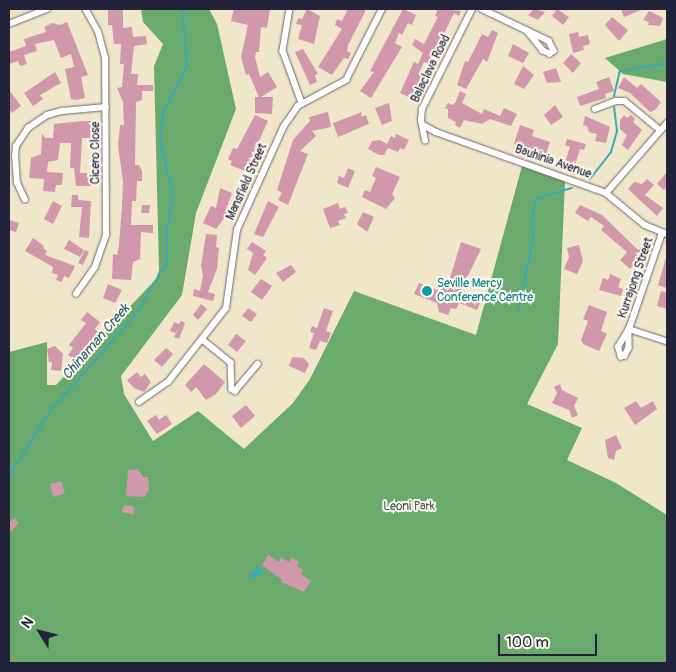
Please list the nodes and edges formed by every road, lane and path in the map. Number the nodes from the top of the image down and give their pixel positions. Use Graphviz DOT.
graph roads {
  1 [pos="47,9"];
  2 [pos="85,9"];
  3 [pos="290,9"];
  4 [pos="382,9"];
  5 [pos="472,9"];
  6 [pos="482,9"];
  7 [pos="9,24"];
  8 [pos="527,31"];
  9 [pos="302,103"];
  10 [pos="106,107"];
  11 [pos="596,109"];
  12 [pos="667,123"];
  13 [pos="423,125"];
  14 [pos="659,130"];
  15 [pos="425,141"];
  16 [pos="606,193"];
  17 [pos="26,200"];
  18 [pos="665,234"];
  19 [pos="76,294"];
  20 [pos="203,340"];
  21 [pos="667,341"];
  22 [pos="258,364"];
  23 [pos="139,402"];
  1 -- 7 [label="street"];
  2 -- 10 [label="street, Cicero Close"];
  3 -- 9 [label="street"];
  4 -- 9 [label="street, Mansfield Street"];
  5 -- 13 [label="street, Balaclava Road"];
  6 -- 8 [label="street"];
  8 -- 8 [label="street"];
  9 -- 20 [label="street, Mansfield Street"];
  10 -- 17 [label="street"];
  10 -- 19 [label="street, Cicero Close"];
  11 -- 14 [label="street"];
  12 -- 14 [label="street"];
  13 -- 15 [label="street, Balaclava Road"];
  13 -- 16 [label="street, Bauhinia Avenue"];
  14 -- 16 [label="street"];
  16 -- 18 [label="street, Bauhinia Avenue"];
  18 -- 21 [label="street, Kurrajong Street"];
  20 -- 22 [label="street"];
  20 -- 23 [label="street, Mansfield Street"];
}
